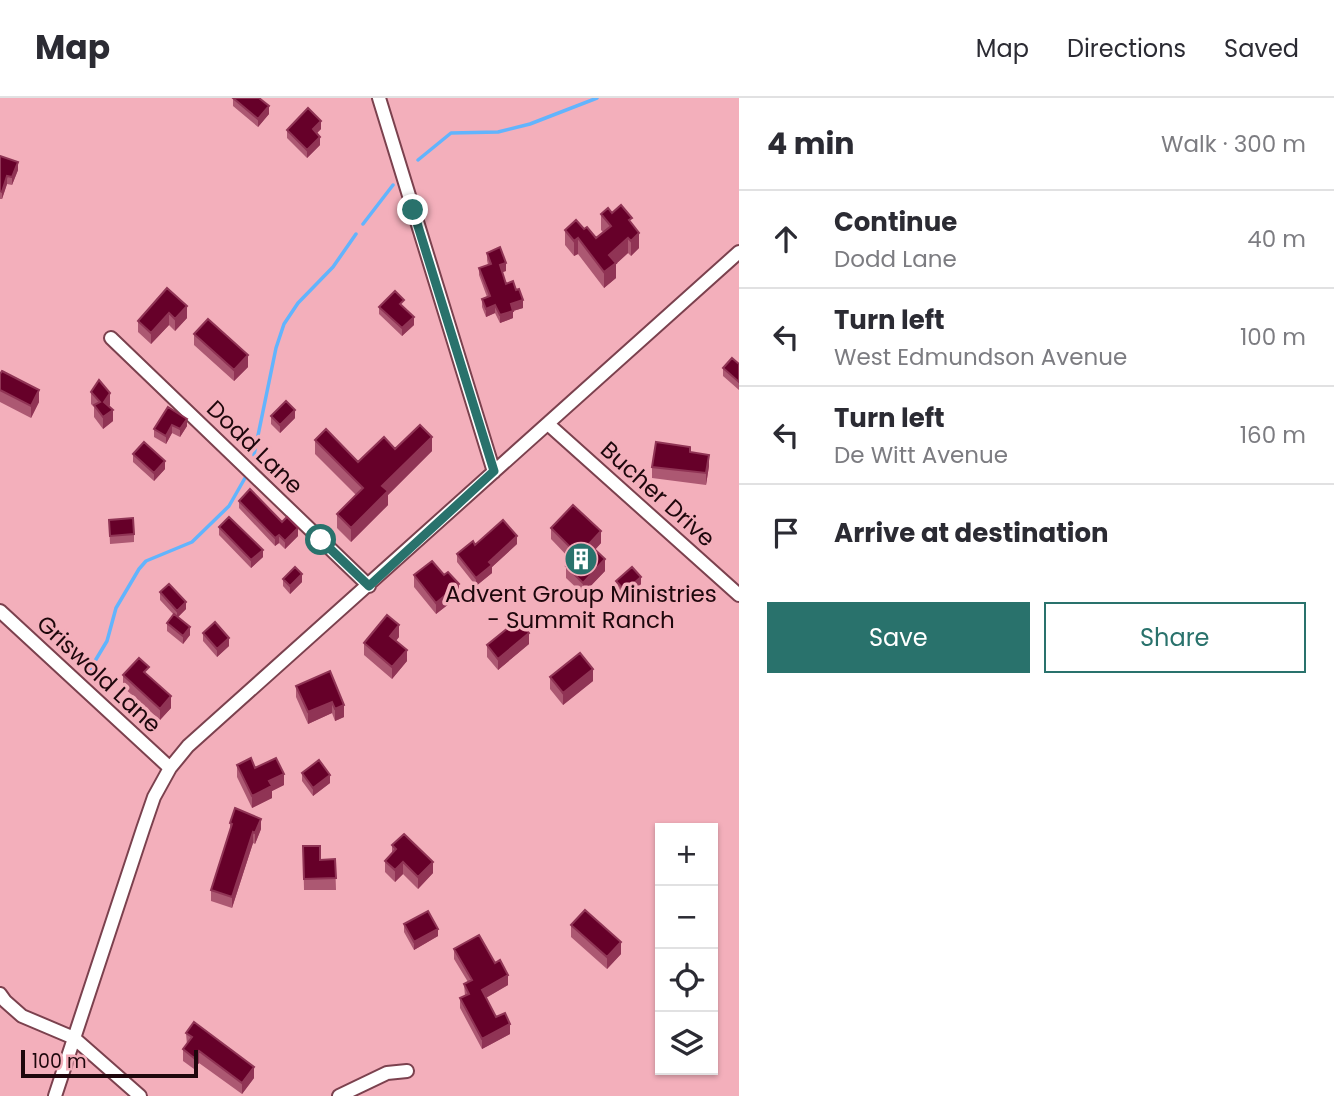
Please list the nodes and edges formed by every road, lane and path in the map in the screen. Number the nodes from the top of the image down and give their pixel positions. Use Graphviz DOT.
graph roads {
  1 [pos="379,98"];
  2 [pos="739,252"];
  3 [pos="111,338"];
  4 [pos="548,424"];
  5 [pos="494,471"];
  6 [pos="369,586"];
  7 [pos="739,595"];
  8 [pos="0,611"];
  9 [pos="170,768"];
  10 [pos="0,994"];
  11 [pos="74,1038"];
  12 [pos="407,1070"];
  13 [pos="55,1096"];
  14 [pos="140,1096"];
  15 [pos="339,1096"];
  1 -- 5 [label="street"];
  2 -- 4 [label="street"];
  3 -- 6 [label="street, Dodd Lane"];
  4 -- 5 [label="street"];
  4 -- 7 [label="street, Bucher Drive"];
  5 -- 6 [label="street"];
  6 -- 9 [label="street"];
  8 -- 9 [label="street, Griswold Lane"];
  9 -- 11 [label="street"];
  10 -- 11 [label="street"];
  11 -- 13 [label="street"];
  11 -- 14 [label="street"];
  12 -- 15 [label="street"];
}
